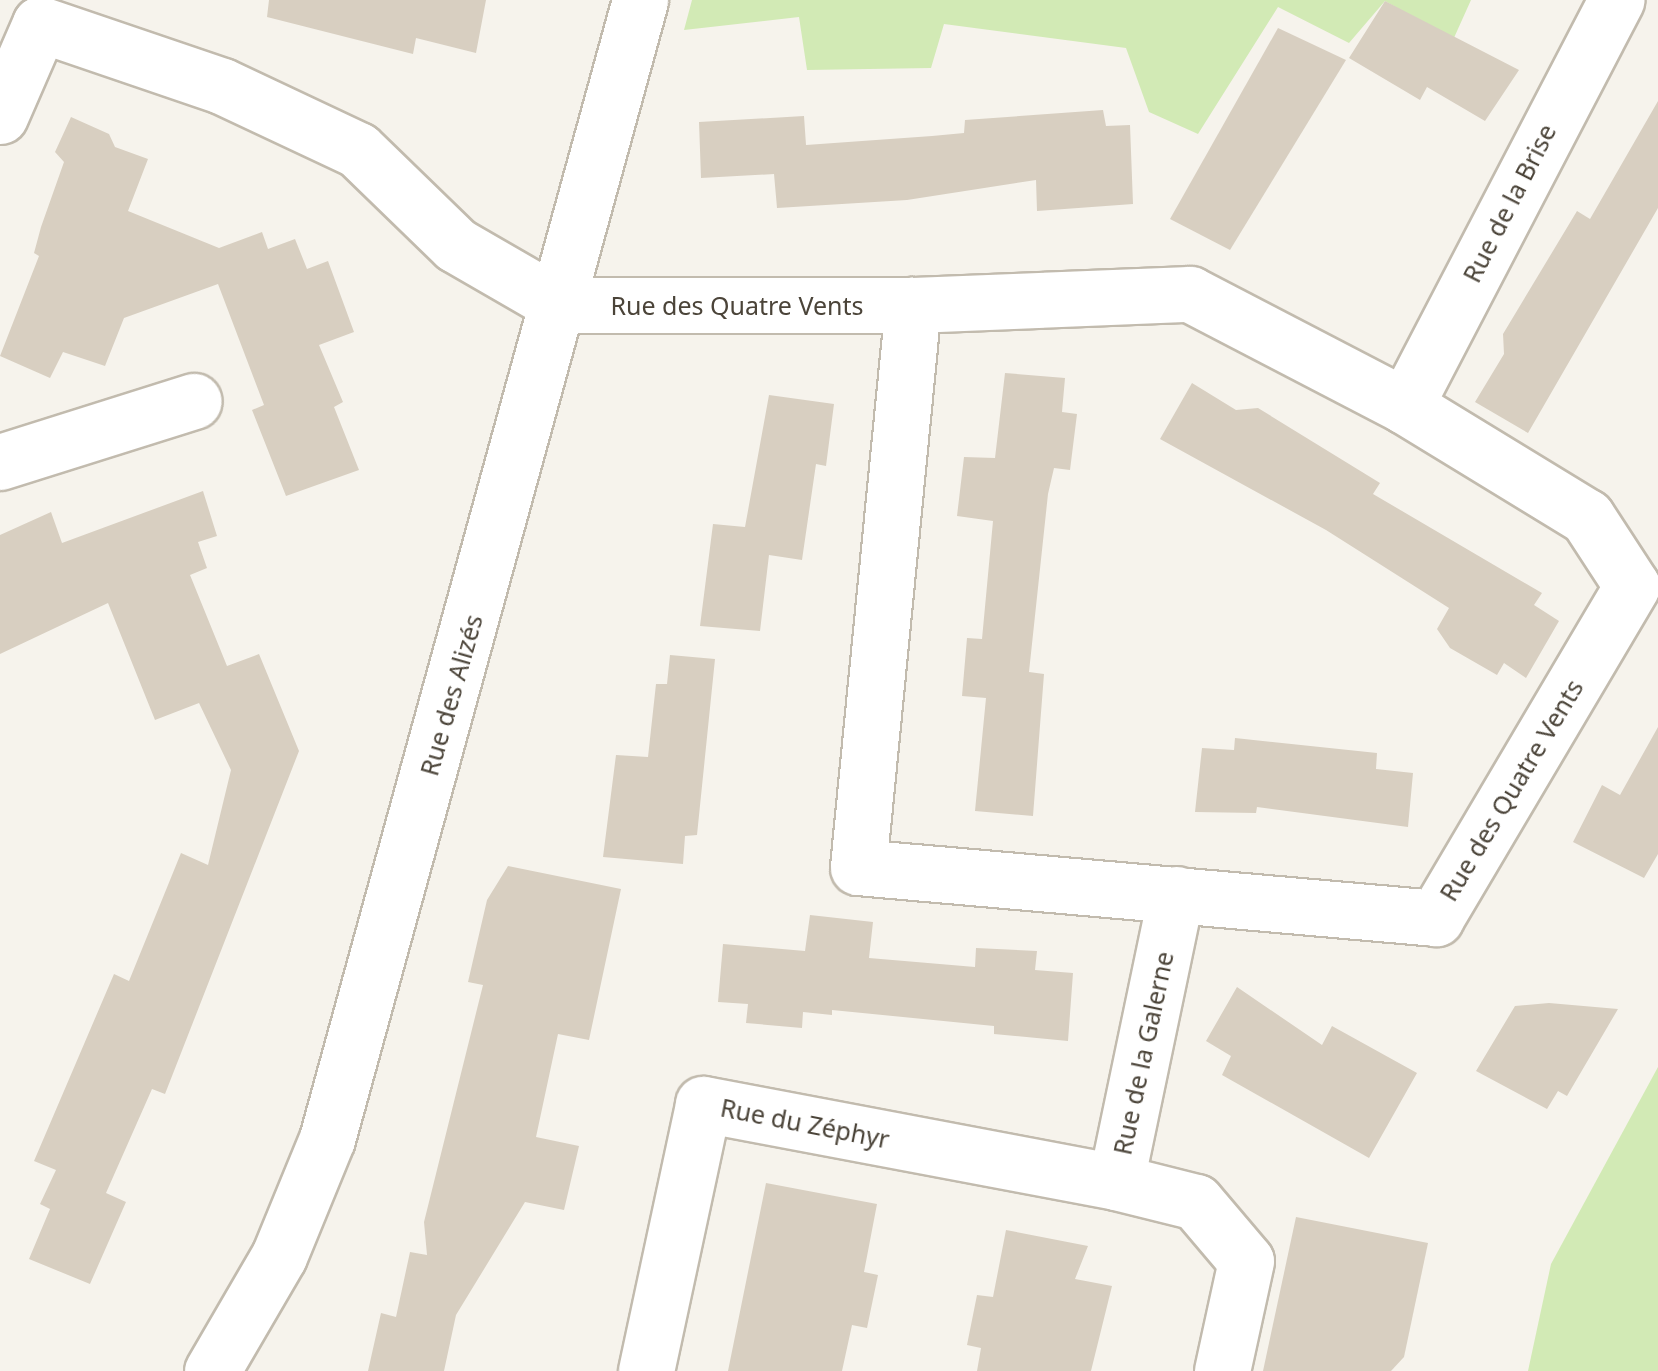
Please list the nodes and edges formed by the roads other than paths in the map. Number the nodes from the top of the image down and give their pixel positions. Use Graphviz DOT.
graph roads {
  1 [pos="640,0"];
  2 [pos="1616,0"];
  3 [pos="40,12"];
  4 [pos="0,116"];
  5 [pos="560,305"];
  6 [pos="913,305"];
  7 [pos="194,401"];
  8 [pos="1405,406"];
  9 [pos="0,462"];
  10 [pos="1176,894"];
  11 [pos="1116,1182"];
  12 [pos="212,1371"];
  13 [pos="646,1371"];
  14 [pos="1222,1371"];
  1 -- 5 [label="street, Rue des Alizés"];
  2 -- 8 [label="street, Rue de la Brise"];
  3 -- 4 [label="street"];
  3 -- 5 [label="street"];
  5 -- 6 [label="street, Rue des Quatre Vents"];
  5 -- 12 [label="street, Rue des Alizés"];
  6 -- 8 [label="street, Rue des Quatre Vents"];
  6 -- 10 [label="street, Rue des Quatre Vents"];
  7 -- 9 [label="street"];
  8 -- 10 [label="street, Rue des Quatre Vents"];
  10 -- 11 [label="street, Rue de la Galerne"];
  11 -- 13 [label="street, Rue du Zéphyr"];
  11 -- 14 [label="street, Rue de la Galerne"];
}
